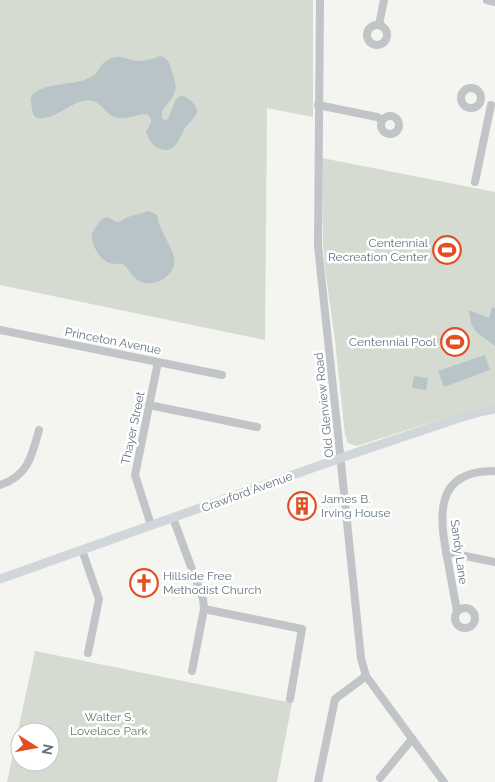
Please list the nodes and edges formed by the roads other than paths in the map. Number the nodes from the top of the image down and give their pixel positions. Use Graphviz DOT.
graph roads {
  1 [pos="320,0"];
  2 [pos="384,0"];
  3 [pos="487,0"];
  4 [pos="495,2"];
  5 [pos="380,25"];
  6 [pos="480,103"];
  7 [pos="318,105"];
  8 [pos="493,106"];
  9 [pos="382,120"];
  10 [pos="475,182"];
  11 [pos="0,330"];
  12 [pos="158,362"];
  13 [pos="222,374"];
  14 [pos="149,405"];
  15 [pos="495,409"];
  16 [pos="257,427"];
  17 [pos="39,430"];
  18 [pos="341,458"];
  19 [pos="495,471"];
  20 [pos="0,485"];
  21 [pos="172,518"];
  22 [pos="151,525"];
  23 [pos="82,550"];
  24 [pos="446,552"];
  25 [pos="495,562"];
  26 [pos="0,579"];
  27 [pos="204,609"];
  28 [pos="457,612"];
  29 [pos="88,653"];
  30 [pos="192,671"];
  31 [pos="366,676"];
  32 [pos="290,699"];
  33 [pos="412,739"];
  34 [pos="380,778"];
  35 [pos="318,782"];
  36 [pos="444,782"];
  1 -- 7 [label="street, Old Glenview Road"];
  2 -- 5 [label="street"];
  3 -- 4 [label="street"];
  6 -- 8 [label="street"];
  7 -- 9 [label="street"];
  7 -- 18 [label="street, Old Glenview Road"];
  8 -- 10 [label="street"];
  11 -- 12 [label="street, Princeton Avenue"];
  12 -- 13 [label="street, Princeton Avenue"];
  12 -- 14 [label="street, Thayer Street"];
  14 -- 16 [label="street"];
  14 -- 22 [label="street, Thayer Street"];
  15 -- 18 [label="main road, Crawford Avenue"];
  17 -- 20 [label="street"];
  18 -- 21 [label="main road, Crawford Avenue"];
  18 -- 31 [label="street, Old Glenview Road"];
  19 -- 24 [label="street, Sandy Lane"];
  21 -- 22 [label="main road, Crawford Avenue"];
  21 -- 27 [label="street"];
  22 -- 23 [label="main road, Crawford Avenue"];
  23 -- 26 [label="main road, Crawford Avenue"];
  23 -- 29 [label="street"];
  24 -- 25 [label="street"];
  24 -- 28 [label="street, Sandy Lane"];
  27 -- 30 [label="street"];
  27 -- 32 [label="street"];
  31 -- 33 [label="street, Old Glenview Road"];
  31 -- 35 [label="street"];
  33 -- 34 [label="street"];
  33 -- 36 [label="street, Old Glenview Road"];
}
